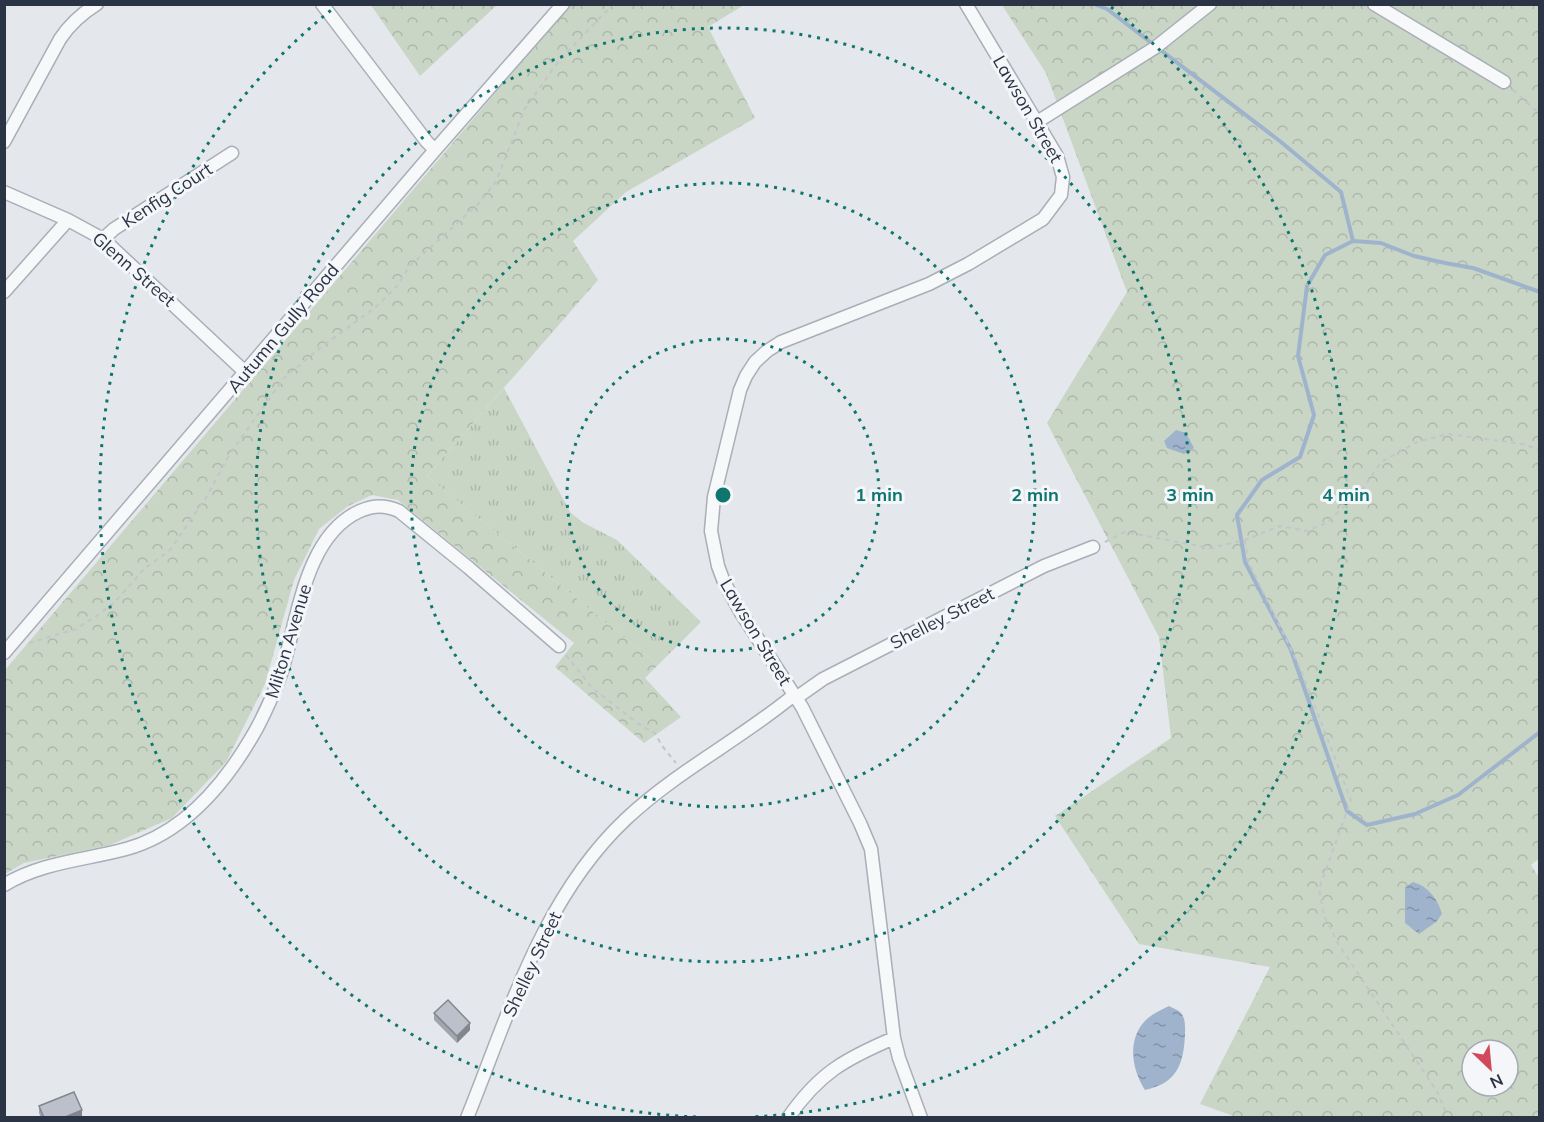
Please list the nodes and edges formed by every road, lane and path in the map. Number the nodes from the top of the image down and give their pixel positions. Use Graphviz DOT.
graph roads {
  1 [pos="97,4"];
  2 [pos="322,4"];
  3 [pos="563,4"];
  4 [pos="613,4"];
  5 [pos="966,4"];
  6 [pos="1210,4"];
  7 [pos="1374,4"];
  8 [pos="1504,82"];
  9 [pos="1539,114"];
  10 [pos="1037,122"];
  11 [pos="4,142"];
  12 [pos="435,150"];
  13 [pos="232,153"];
  14 [pos="4,192"];
  15 [pos="68,220"];
  16 [pos="103,239"];
  17 [pos="4,292"];
  18 [pos="245,372"];
  19 [pos="1539,450"];
  20 [pos="1245,540"];
  21 [pos="1093,547"];
  22 [pos="559,646"];
  23 [pos="8,649"];
  24 [pos="795,696"];
  25 [pos="684,773"];
  26 [pos="4,885"];
  27 [pos="894,1038"];
  28 [pos="466,1118"];
  29 [pos="788,1118"];
  30 [pos="921,1118"];
  31 [pos="1448,1118"];
  1 -- 11 [label="street"];
  2 -- 12 [label="street"];
  3 -- 12 [label="street, Autumn Gully Road"];
  4 -- 23 [label="path"];
  5 -- 10 [label="street, Lawson Street"];
  6 -- 10 [label="street"];
  7 -- 8 [label="street"];
  8 -- 9 [label="path"];
  10 -- 24 [label="street, Lawson Street"];
  12 -- 18 [label="street, Autumn Gully Road"];
  13 -- 16 [label="street, Kenfig Court"];
  14 -- 15 [label="street, Glenn Street"];
  15 -- 16 [label="street, Glenn Street"];
  15 -- 17 [label="street"];
  16 -- 18 [label="street, Glenn Street"];
  18 -- 23 [label="street, Autumn Gully Road"];
  19 -- 20 [label="path"];
  20 -- 21 [label="path"];
  20 -- 31 [label="path"];
  21 -- 24 [label="street, Shelley Street"];
  22 -- 25 [label="path"];
  22 -- 26 [label="street, Milton Avenue"];
  24 -- 25 [label="street, Shelley Street"];
  24 -- 27 [label="street, Lawson Street"];
  25 -- 28 [label="street, Shelley Street"];
  27 -- 29 [label="street"];
  27 -- 30 [label="street, Lawson Street"];
}
